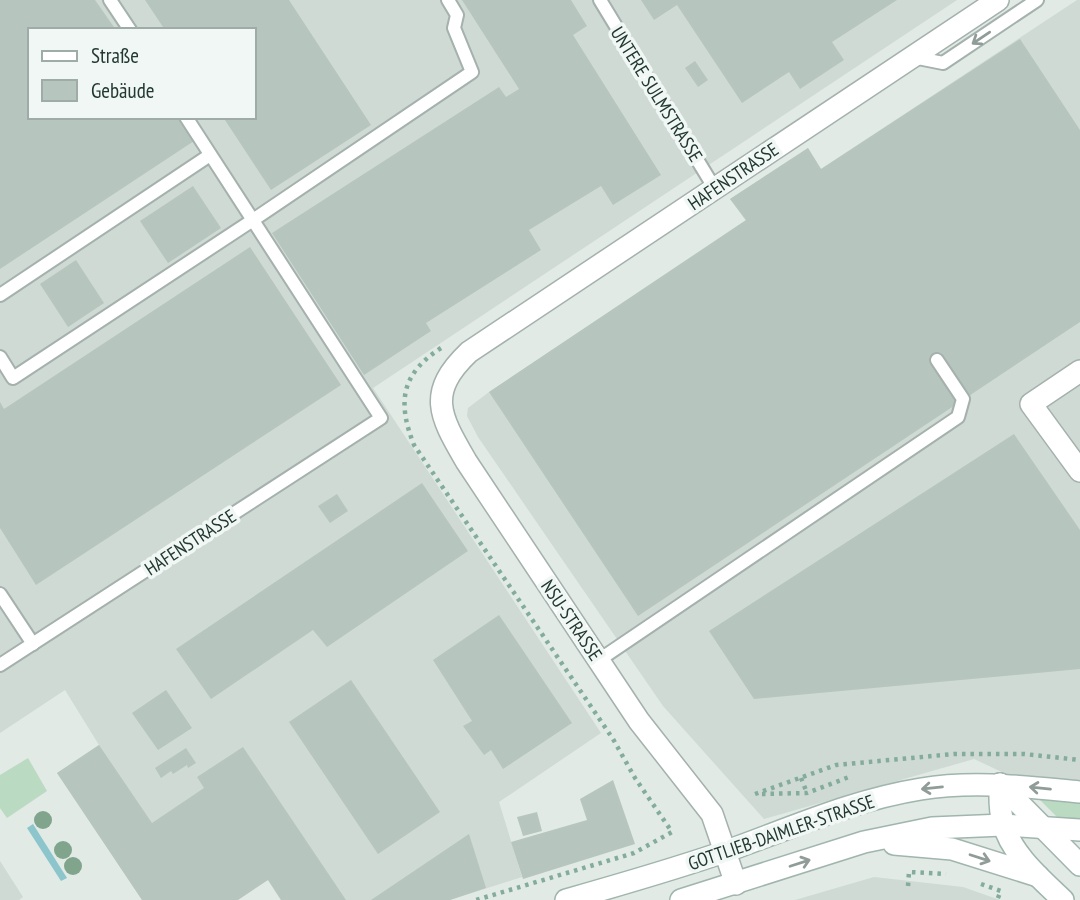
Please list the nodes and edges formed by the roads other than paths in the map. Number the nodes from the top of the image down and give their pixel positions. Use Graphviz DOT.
graph roads {
  1 [pos="110,0"];
  2 [pos="448,0"];
  3 [pos="600,0"];
  4 [pos="998,0"];
  5 [pos="1037,0"];
  6 [pos="129,28"];
  7 [pos="913,57"];
  8 [pos="187,119"];
  9 [pos="210,155"];
  10 [pos="715,189"];
  11 [pos="253,220"];
  12 [pos="0,295"];
  13 [pos="468,352"];
  14 [pos="0,356"];
  15 [pos="937,360"];
  16 [pos="1080,371"];
  17 [pos="1080,471"];
  18 [pos="0,594"];
  19 [pos="33,644"];
  20 [pos="599,660"];
  21 [pos="0,665"];
  22 [pos="1000,784"];
  23 [pos="1080,792"];
  24 [pos="1003,825"];
  25 [pos="1042,827"];
  26 [pos="1080,830"];
  27 [pos="864,842"];
  28 [pos="725,851"];
  29 [pos="1080,866"];
  30 [pos="1038,876"];
  31 [pos="737,884"];
  32 [pos="566,900"];
  33 [pos="681,900"];
  34 [pos="1063,900"];
  1 -- 6 [label="lane"];
  2 -- 11 [label="lane"];
  3 -- 10 [label="lane, UNTERE SULMSTRASSE"];
  4 -- 7 [label="street, HAFENSTRASSE"];
  5 -- 7 [label="lane, one-way"];
  7 -- 10 [label="street, HAFENSTRASSE"];
  8 -- 9 [label="lane"];
  9 -- 11 [label="lane"];
  9 -- 12 [label="lane"];
  10 -- 13 [label="street, HAFENSTRASSE"];
  11 -- 14 [label="lane"];
  11 -- 19 [label="lane, HAFENSTRASSE"];
  13 -- 20 [label="street, NSU-STRASSE"];
  15 -- 20 [label="lane"];
  16 -- 17 [label="street"];
  18 -- 19 [label="lane"];
  19 -- 21 [label="lane, HAFENSTRASSE"];
  20 -- 28 [label="street, NSU-STRASSE"];
  23 -- 22 [label="street, one-way"];
  22 -- 24 [label="street"];
  22 -- 25 [label="street"];
  22 -- 28 [label="street, GOTTLIEB-DAIMLER-STRASSE, one-way"];
  24 -- 25 [label="street, GOTTLIEB-DAIMLER-STRASSE"];
  24 -- 27 [label="street, GOTTLIEB-DAIMLER-STRASSE"];
  24 -- 30 [label="street"];
  25 -- 26 [label="street"];
  25 -- 29 [label="street"];
  27 -- 30 [label="street, GOTTLIEB-DAIMLER-STRASSE, one-way"];
  31 -- 27 [label="street, GOTTLIEB-DAIMLER-STRASSE, one-way"];
  28 -- 31 [label="street, NSU-STRASSE"];
  28 -- 32 [label="street, GOTTLIEB-DAIMLER-STRASSE"];
  30 -- 34 [label="street"];
  31 -- 33 [label="street, GOTTLIEB-DAIMLER-STRASSE"];
}
